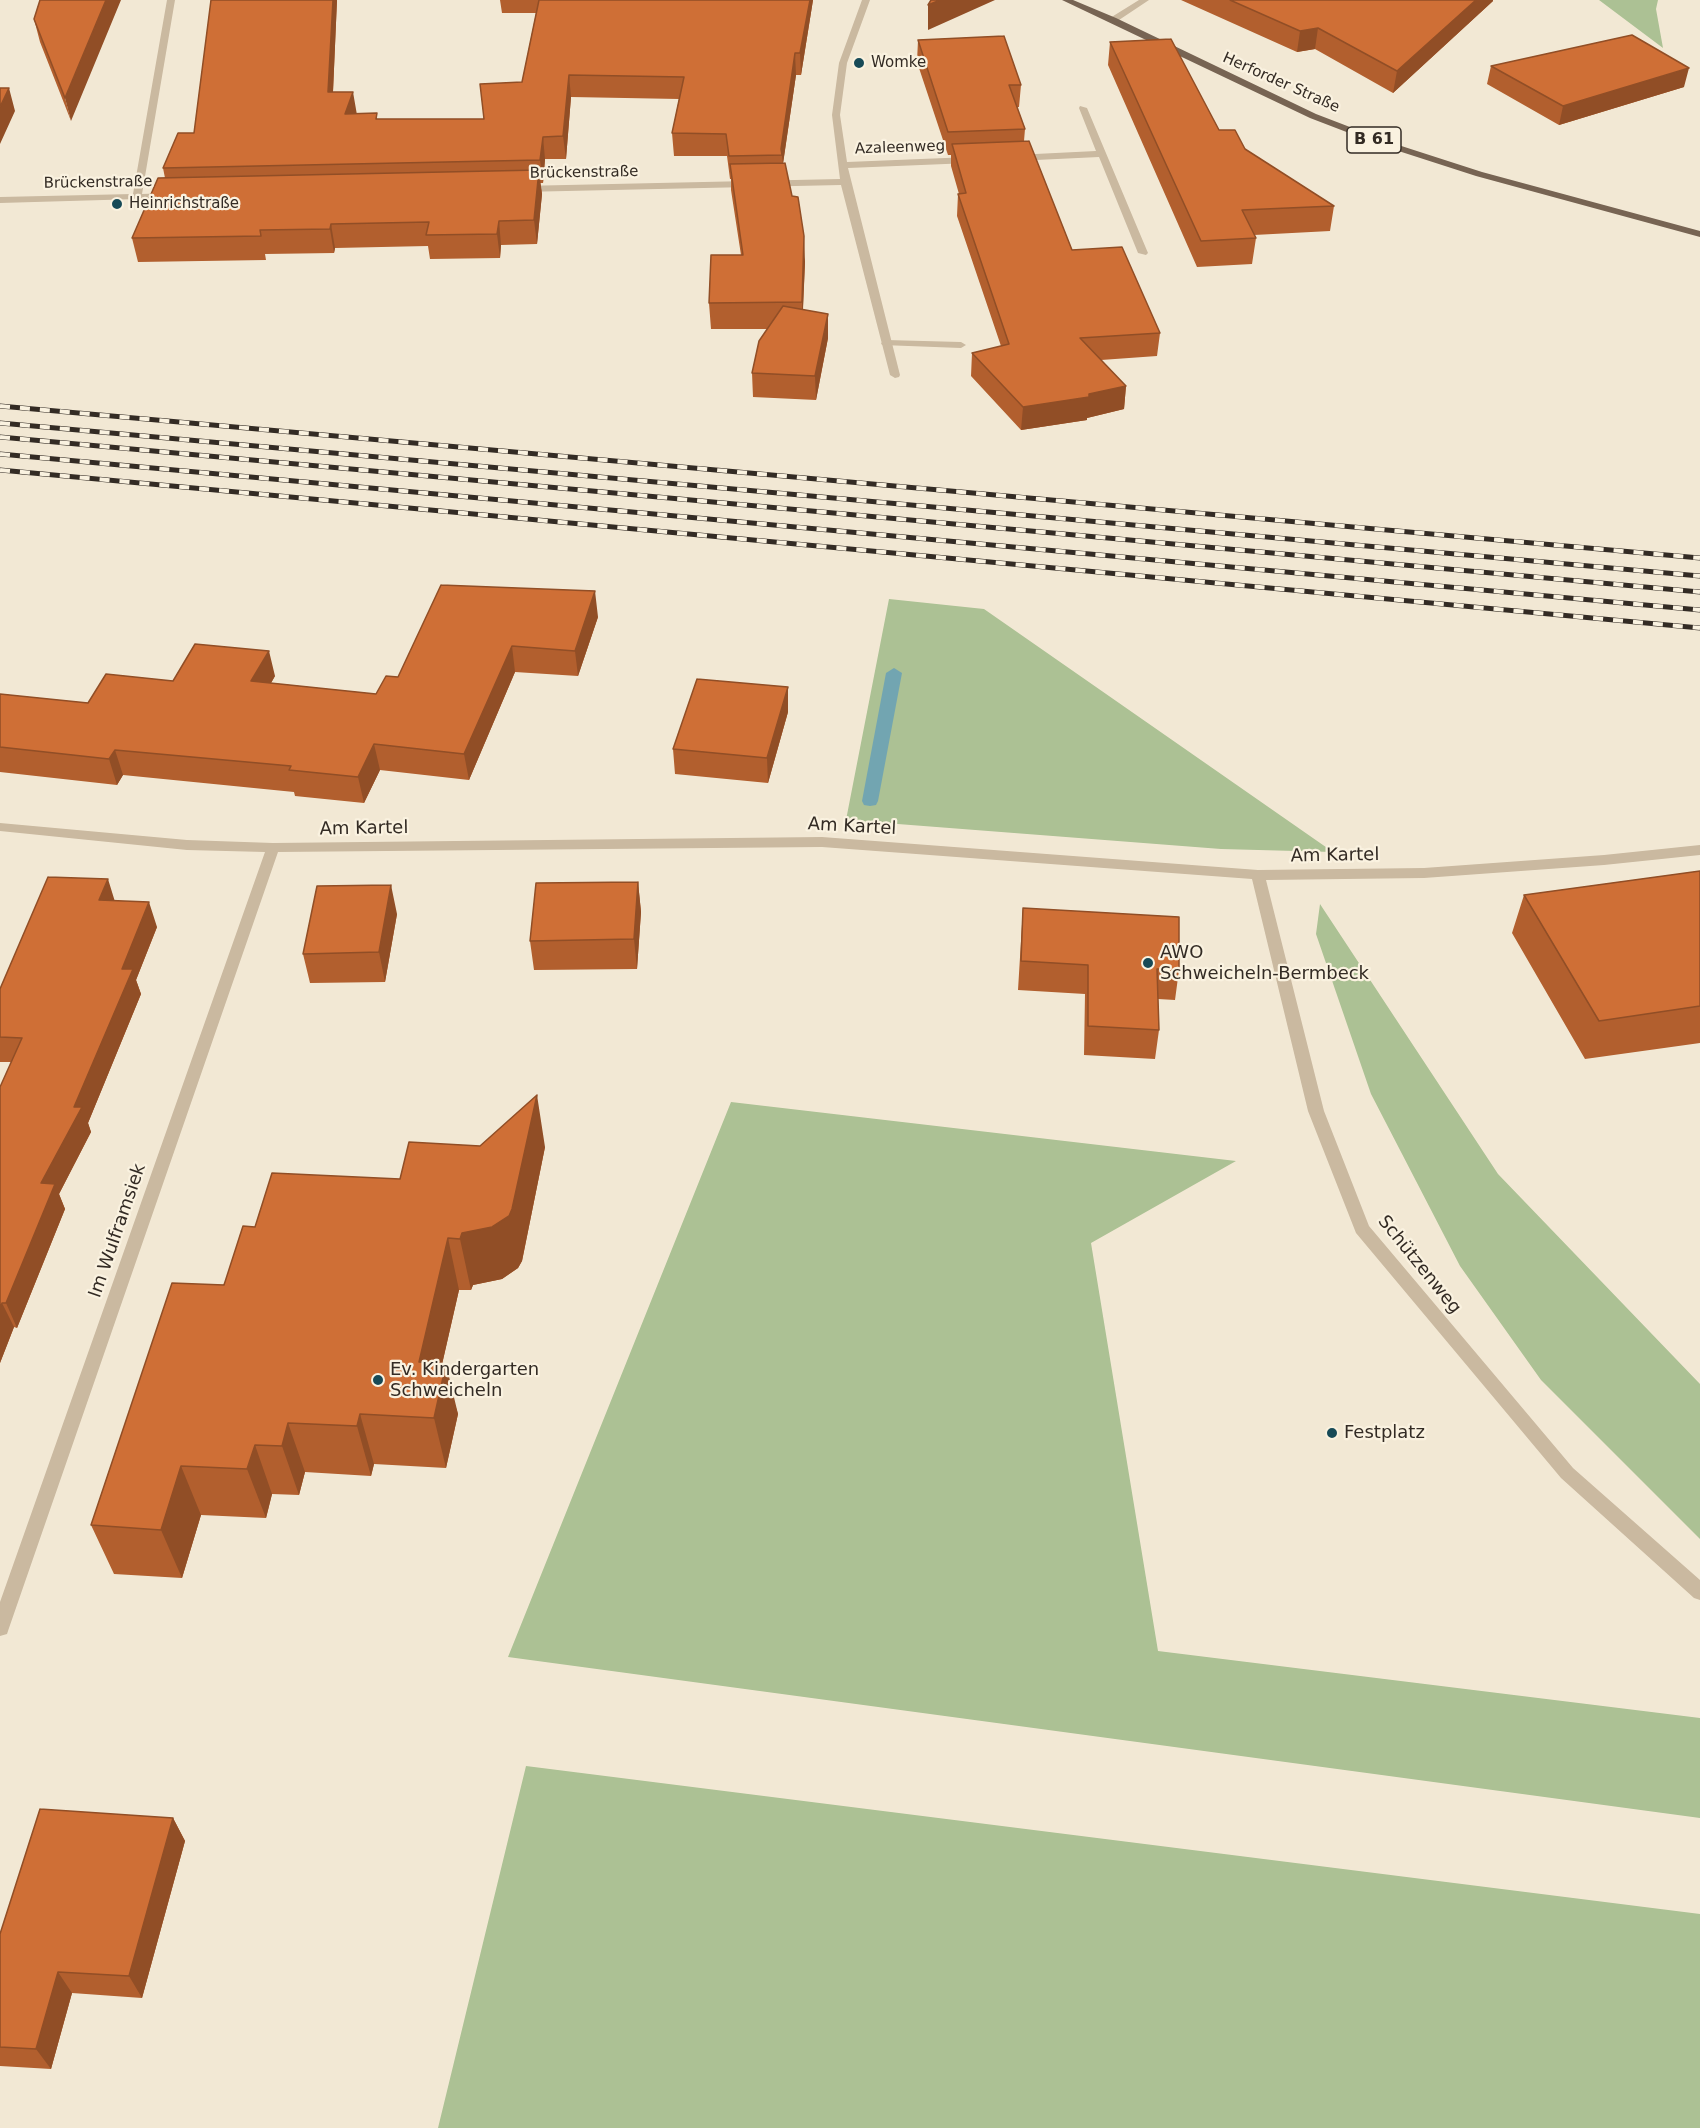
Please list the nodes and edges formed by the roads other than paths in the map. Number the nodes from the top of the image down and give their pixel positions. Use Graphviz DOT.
graph roads {
  1 [pos="171,0"];
  2 [pos="866,0"];
  3 [pos="1066,0"];
  4 [pos="1145,0"];
  5 [pos="1113,20"];
  6 [pos="1083,108"];
  7 [pos="1102,154"];
  8 [pos="1010,158"];
  9 [pos="986,159"];
  10 [pos="843,165"];
  11 [pos="845,182"];
  12 [pos="515,189"];
  13 [pos="184,196"];
  14 [pos="137,197"];
  15 [pos="0,200"];
  16 [pos="1700,234"];
  17 [pos="1143,253"];
  18 [pos="886,343"];
  19 [pos="961,345"];
  20 [pos="895,375"];
  21 [pos="0,827"];
  22 [pos="273,848"];
  23 [pos="1700,850"];
  24 [pos="1258,875"];
  25 [pos="1700,1592"];
  26 [pos="0,1628"];
  1 -- 14 [label="street"];
  2 -- 10 [label="street"];
  3 -- 5 [label="main road, Herforder Straße / B 61"];
  4 -- 5 [label="street"];
  5 -- 16 [label="main road, Herforder Straße / B 61"];
  6 -- 7 [label="street"];
  7 -- 8 [label="street"];
  7 -- 17 [label="street"];
  9 -- 10 [label="street, Azaleenweg"];
  10 -- 11 [label="street"];
  11 -- 12 [label="street, Brückenstraße"];
  11 -- 18 [label="street"];
  13 -- 14 [label="street, Brückenstraße"];
  14 -- 15 [label="street, Brückenstraße"];
  18 -- 19 [label="street"];
  18 -- 20 [label="street"];
  21 -- 22 [label="street, Am Kartel"];
  22 -- 24 [label="street, Am Kartel"];
  22 -- 26 [label="street, Im Wulframsiek"];
  23 -- 24 [label="street, Am Kartel"];
  24 -- 25 [label="street, Schützenweg"];
}
